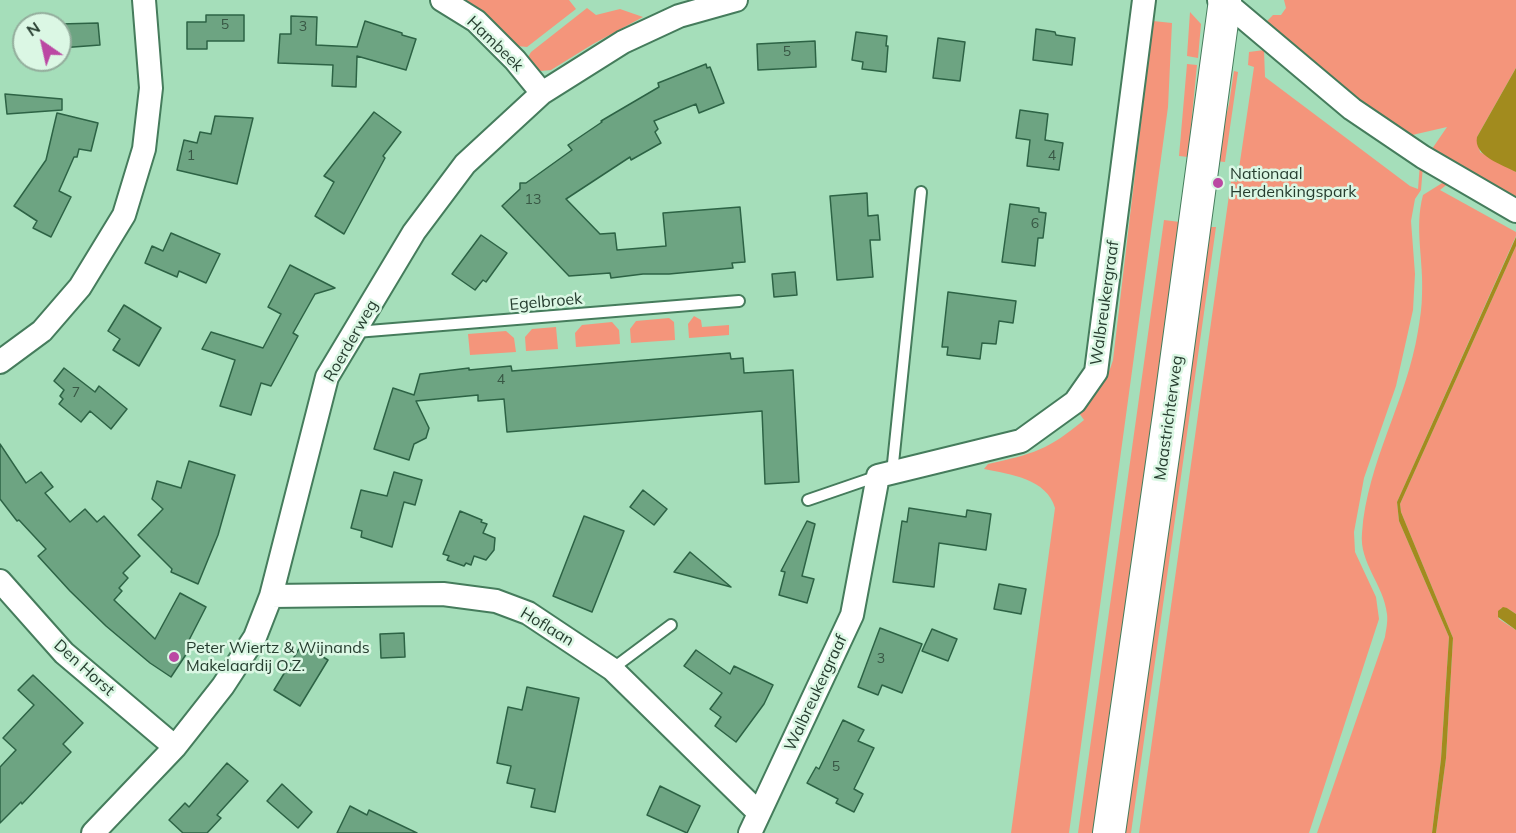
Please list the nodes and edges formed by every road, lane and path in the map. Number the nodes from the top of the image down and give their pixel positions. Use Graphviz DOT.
graph roads {
  1 [pos="144,0"];
  2 [pos="442,0"];
  3 [pos="736,0"];
  4 [pos="1144,0"];
  5 [pos="1223,1"];
  6 [pos="542,93"];
  7 [pos="921,192"];
  8 [pos="1516,211"];
  9 [pos="739,301"];
  10 [pos="356,332"];
  11 [pos="0,362"];
  12 [pos="885,475"];
  13 [pos="808,500"];
  14 [pos="0,581"];
  15 [pos="271,596"];
  16 [pos="671,625"];
  17 [pos="612,669"];
  18 [pos="175,747"];
  19 [pos="759,813"];
  20 [pos="95,832"];
  21 [pos="750,833"];
  22 [pos="1109,833"];
  1 -- 11 [label="street"];
  2 -- 6 [label="street, Hambeek"];
  3 -- 6 [label="street, Roerderweg"];
  4 -- 12 [label="street, Walbreukergraaf"];
  5 -- 8 [label="street, Maastrichterweg"];
  5 -- 22 [label="main road, Maastrichterweg"];
  6 -- 10 [label="street, Roerderweg"];
  7 -- 12 [label="lane, Walbreukergraaf"];
  9 -- 10 [label="lane, Egelbroek"];
  10 -- 15 [label="street, Roerderweg"];
  12 -- 13 [label="lane, Walbreukergraaf"];
  12 -- 19 [label="street, Walbreukergraaf"];
  14 -- 18 [label="street, Den Horst"];
  15 -- 17 [label="street, Hoflaan"];
  15 -- 18 [label="street, Roerderweg"];
  16 -- 17 [label="lane"];
  17 -- 19 [label="street, Hoflaan"];
  18 -- 20 [label="street, Roerderweg"];
  19 -- 21 [label="street, Walbreukergraaf"];
}
